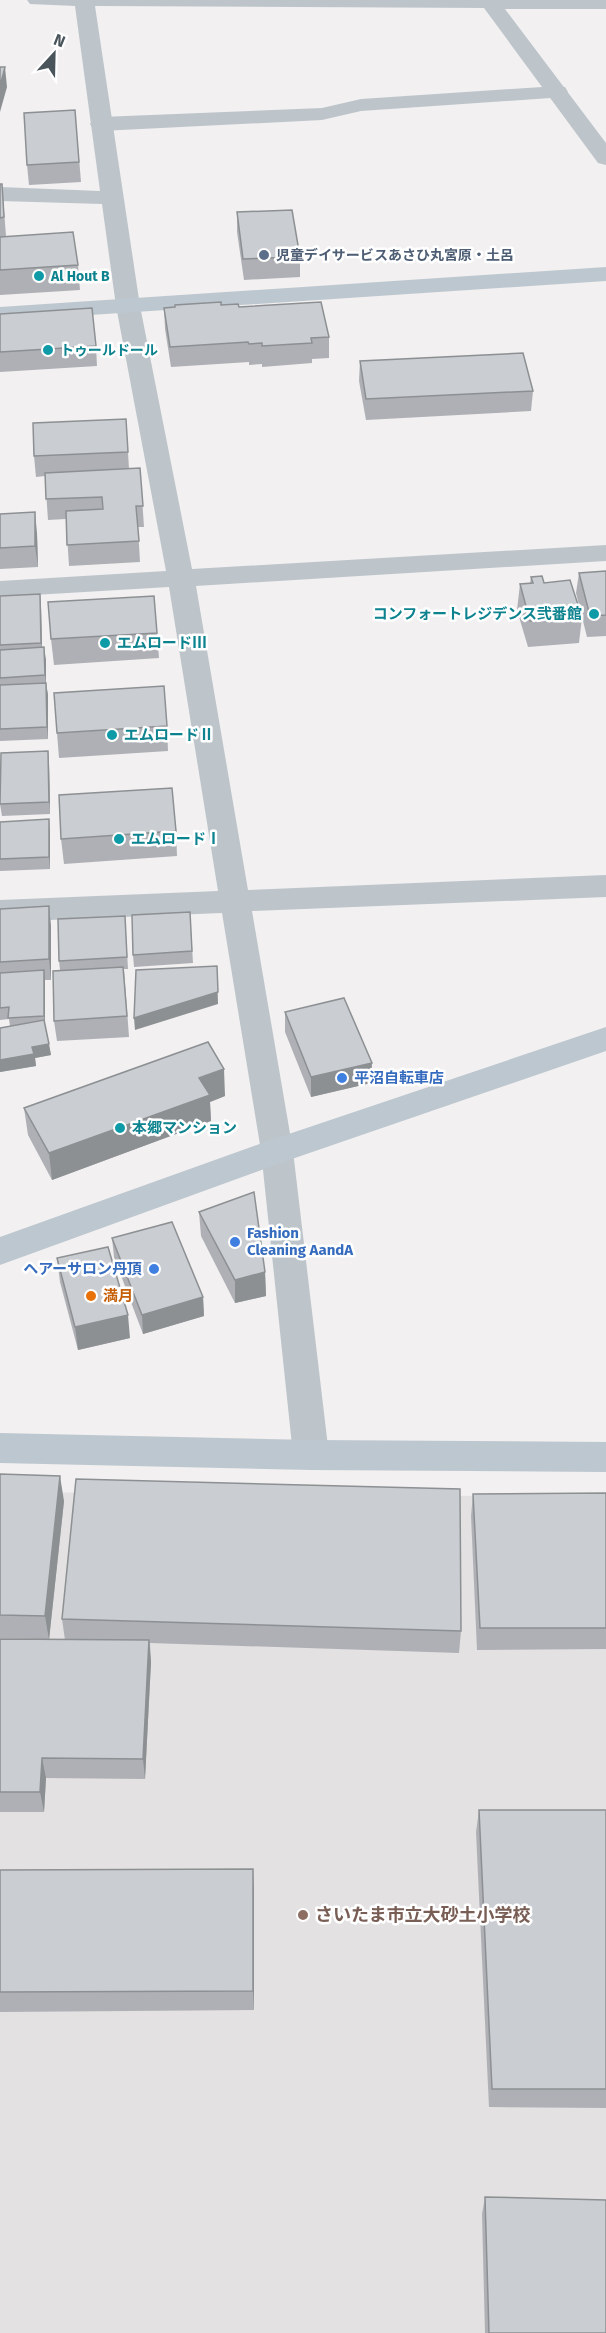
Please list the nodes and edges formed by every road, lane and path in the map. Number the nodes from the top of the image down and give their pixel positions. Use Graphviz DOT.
graph roads {
  1 [pos="37,0"];
  2 [pos="84,0"];
  3 [pos="488,1"];
  4 [pos="606,3"];
  5 [pos="557,92"];
  6 [pos="101,124"];
  7 [pos="606,158"];
  8 [pos="0,194"];
  9 [pos="114,198"];
  10 [pos="606,274"];
  11 [pos="128,306"];
  12 [pos="0,314"];
  13 [pos="606,553"];
  14 [pos="181,579"];
  15 [pos="0,589"];
  16 [pos="606,886"];
  17 [pos="235,903"];
  18 [pos="0,911"];
  19 [pos="606,1039"];
  20 [pos="277,1151"];
  21 [pos="0,1251"];
  22 [pos="0,1448"];
  23 [pos="311,1455"];
  24 [pos="606,1457"];
  1 -- 2 [label="street"];
  2 -- 3 [label="street"];
  2 -- 6 [label="street"];
  3 -- 4 [label="street"];
  3 -- 5 [label="street"];
  5 -- 6 [label="street"];
  5 -- 7 [label="street"];
  6 -- 9 [label="street"];
  8 -- 9 [label="street"];
  9 -- 11 [label="street"];
  10 -- 11 [label="street"];
  11 -- 12 [label="street"];
  11 -- 14 [label="street"];
  13 -- 14 [label="street"];
  14 -- 15 [label="street"];
  14 -- 17 [label="street"];
  16 -- 17 [label="street"];
  17 -- 18 [label="street"];
  17 -- 20 [label="street"];
  19 -- 20 [label="street"];
  20 -- 21 [label="street"];
  20 -- 23 [label="street"];
  22 -- 23 [label="street"];
  23 -- 24 [label="street"];
}
